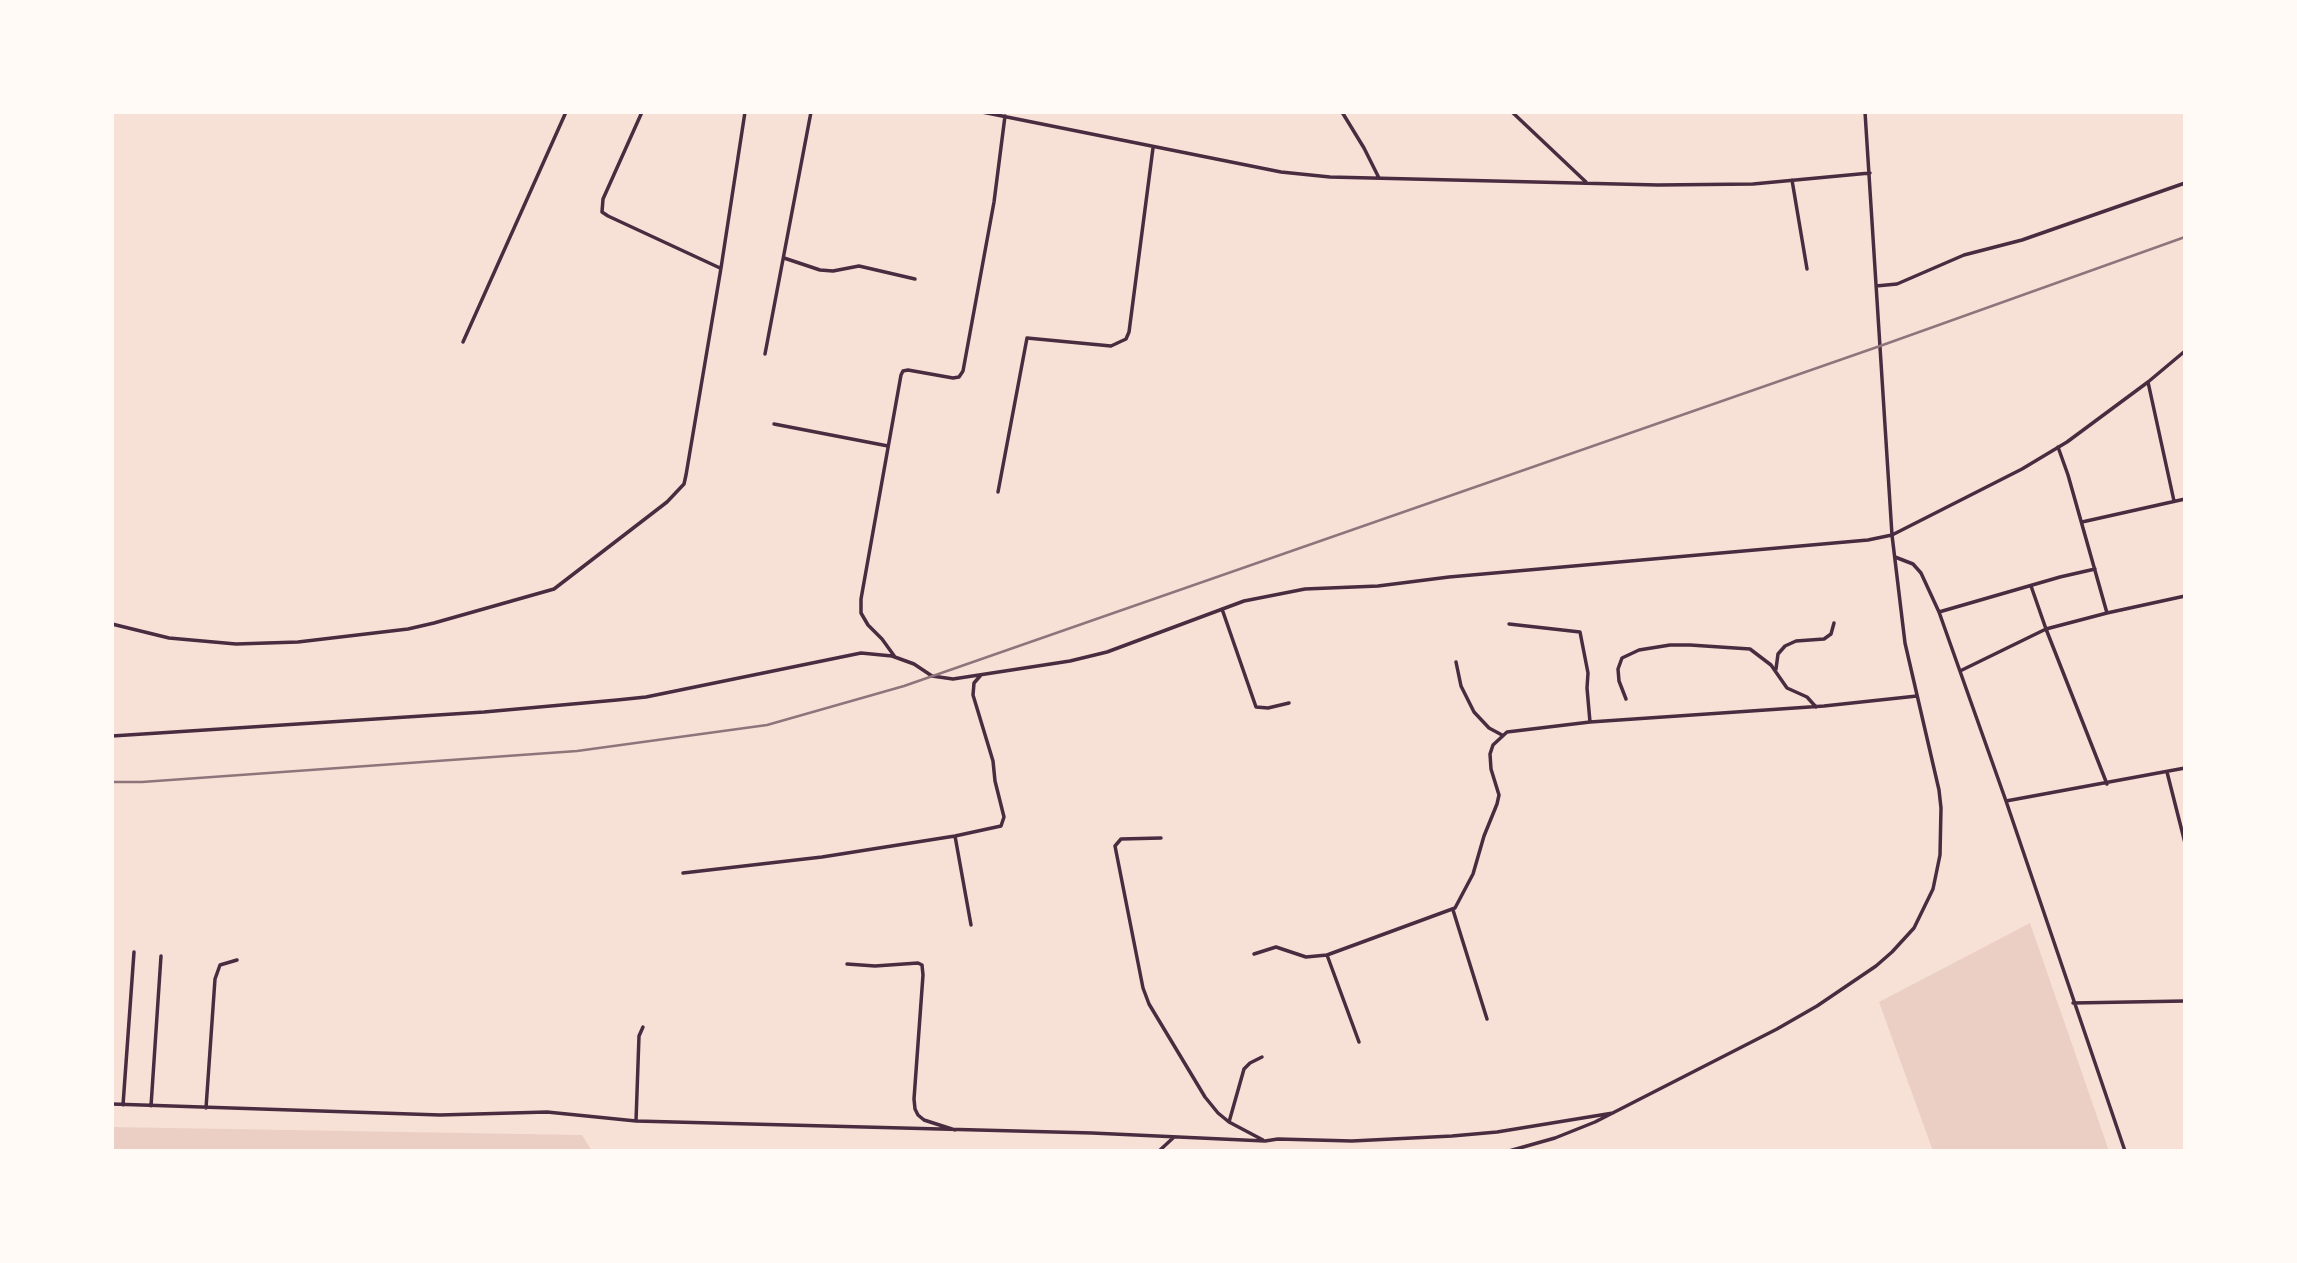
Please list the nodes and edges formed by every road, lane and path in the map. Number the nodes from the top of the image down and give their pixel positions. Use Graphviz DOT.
graph roads {
  1 [pos="566,112"];
  2 [pos="642,112"];
  3 [pos="745,112"];
  4 [pos="811,112"];
  5 [pos="982,112"];
  6 [pos="1342,112"];
  7 [pos="1513,112"];
  8 [pos="1866,112"];
  9 [pos="1005,116"];
  10 [pos="1153,148"];
  11 [pos="1870,173"];
  12 [pos="1379,178"];
  13 [pos="1792,180"];
  14 [pos="1588,183"];
  15 [pos="2185,183"];
  16 [pos="784,258"];
  17 [pos="721,268"];
  18 [pos="1807,268"];
  19 [pos="915,279"];
  20 [pos="1876,286"];
  21 [pos="463,342"];
  22 [pos="2185,351"];
  23 [pos="765,354"];
  24 [pos="2148,382"];
  25 [pos="774,424"];
  26 [pos="888,446"];
  27 [pos="2058,447"];
  28 [pos="998,492"];
  29 [pos="2185,499"];
  30 [pos="2174,501"];
  31 [pos="2082,522"];
  32 [pos="1892,535"];
  33 [pos="1895,556"];
  34 [pos="2095,569"];
  35 [pos="2031,586"];
  36 [pos="2185,596"];
  37 [pos="1222,609"];
  38 [pos="1939,612"];
  39 [pos="2106,612"];
  40 [pos="1834,623"];
  41 [pos="112,624"];
  42 [pos="1509,624"];
  43 [pos="2046,629"];
  44 [pos="895,657"];
  45 [pos="1456,662"];
  46 [pos="1776,671"];
  47 [pos="1960,671"];
  48 [pos="981,675"];
  49 [pos="1917,696"];
  50 [pos="1626,699"];
  51 [pos="1289,703"];
  52 [pos="1816,707"];
  53 [pos="1590,722"];
  54 [pos="1502,735"];
  55 [pos="112,736"];
  56 [pos="2185,768"];
  57 [pos="2167,772"];
  58 [pos="2107,784"];
  59 [pos="2006,801"];
  60 [pos="955,836"];
  61 [pos="1161,838"];
  62 [pos="2185,843"];
  63 [pos="683,873"];
  64 [pos="1453,910"];
  65 [pos="971,925"];
  66 [pos="134,952"];
  67 [pos="1254,954"];
  68 [pos="161,956"];
  69 [pos="1327,956"];
  70 [pos="237,960"];
  71 [pos="847,964"];
  72 [pos="2185,1001"];
  73 [pos="2073,1003"];
  74 [pos="1487,1019"];
  75 [pos="643,1027"];
  76 [pos="1359,1042"];
  77 [pos="1262,1057"];
  78 [pos="112,1104"];
  79 [pos="123,1105"];
  80 [pos="151,1106"];
  81 [pos="206,1108"];
  82 [pos="1613,1113"];
  83 [pos="636,1121"];
  84 [pos="1229,1122"];
  85 [pos="958,1131"];
  86 [pos="1174,1137"];
  87 [pos="1265,1142"];
  88 [pos="1159,1151"];
  89 [pos="1508,1151"];
  90 [pos="2125,1151"];
  1 -- 21 [label="street"];
  2 -- 17 [label="street"];
  3 -- 17 [label="street"];
  4 -- 16 [label="street"];
  5 -- 9 [label="street"];
  6 -- 12 [label="street"];
  7 -- 14 [label="street"];
  8 -- 11 [label="street"];
  9 -- 10 [label="street"];
  9 -- 26 [label="street"];
  10 -- 12 [label="street"];
  10 -- 28 [label="street"];
  11 -- 13 [label="street"];
  11 -- 20 [label="street"];
  12 -- 14 [label="street"];
  13 -- 14 [label="street"];
  13 -- 18 [label="street"];
  15 -- 20 [label="street"];
  16 -- 19 [label="street"];
  16 -- 23 [label="street"];
  17 -- 41 [label="street"];
  20 -- 32 [label="street"];
  22 -- 24 [label="street"];
  24 -- 27 [label="street"];
  24 -- 30 [label="street"];
  25 -- 26 [label="street"];
  26 -- 44 [label="street"];
  27 -- 31 [label="street"];
  27 -- 32 [label="street"];
  29 -- 30 [label="street"];
  30 -- 31 [label="street"];
  31 -- 34 [label="street"];
  32 -- 33 [label="street"];
  32 -- 37 [label="street"];
  33 -- 38 [label="street"];
  33 -- 49 [label="street"];
  34 -- 35 [label="street"];
  34 -- 39 [label="street"];
  35 -- 38 [label="street"];
  35 -- 43 [label="street"];
  36 -- 39 [label="street"];
  37 -- 48 [label="street"];
  37 -- 51 [label="street"];
  38 -- 47 [label="street"];
  39 -- 43 [label="street"];
  40 -- 46 [label="street"];
  42 -- 53 [label="street"];
  43 -- 47 [label="street"];
  43 -- 58 [label="street"];
  44 -- 48 [label="street"];
  44 -- 55 [label="street"];
  45 -- 54 [label="street"];
  46 -- 50 [label="street"];
  46 -- 52 [label="street"];
  47 -- 59 [label="street"];
  48 -- 60 [label="street"];
  49 -- 52 [label="street"];
  49 -- 82 [label="street"];
  52 -- 53 [label="street"];
  53 -- 54 [label="street"];
  54 -- 64 [label="street"];
  56 -- 57 [label="street"];
  57 -- 58 [label="street"];
  57 -- 62 [label="street"];
  58 -- 59 [label="street"];
  59 -- 73 [label="street"];
  60 -- 63 [label="street"];
  60 -- 65 [label="street"];
  61 -- 84 [label="street"];
  64 -- 69 [label="street"];
  64 -- 74 [label="street"];
  66 -- 79 [label="street"];
  67 -- 69 [label="street"];
  68 -- 80 [label="street"];
  69 -- 76 [label="street"];
  70 -- 81 [label="street"];
  71 -- 85 [label="street"];
  72 -- 73 [label="street"];
  73 -- 90 [label="street"];
  75 -- 83 [label="street"];
  77 -- 84 [label="street"];
  78 -- 79 [label="street"];
  79 -- 80 [label="street"];
  80 -- 81 [label="street"];
  81 -- 83 [label="street"];
  82 -- 87 [label="street"];
  82 -- 89 [label="street"];
  83 -- 85 [label="street"];
  84 -- 87 [label="street"];
  85 -- 86 [label="street"];
  86 -- 87 [label="street"];
  86 -- 88 [label="street"];
}
